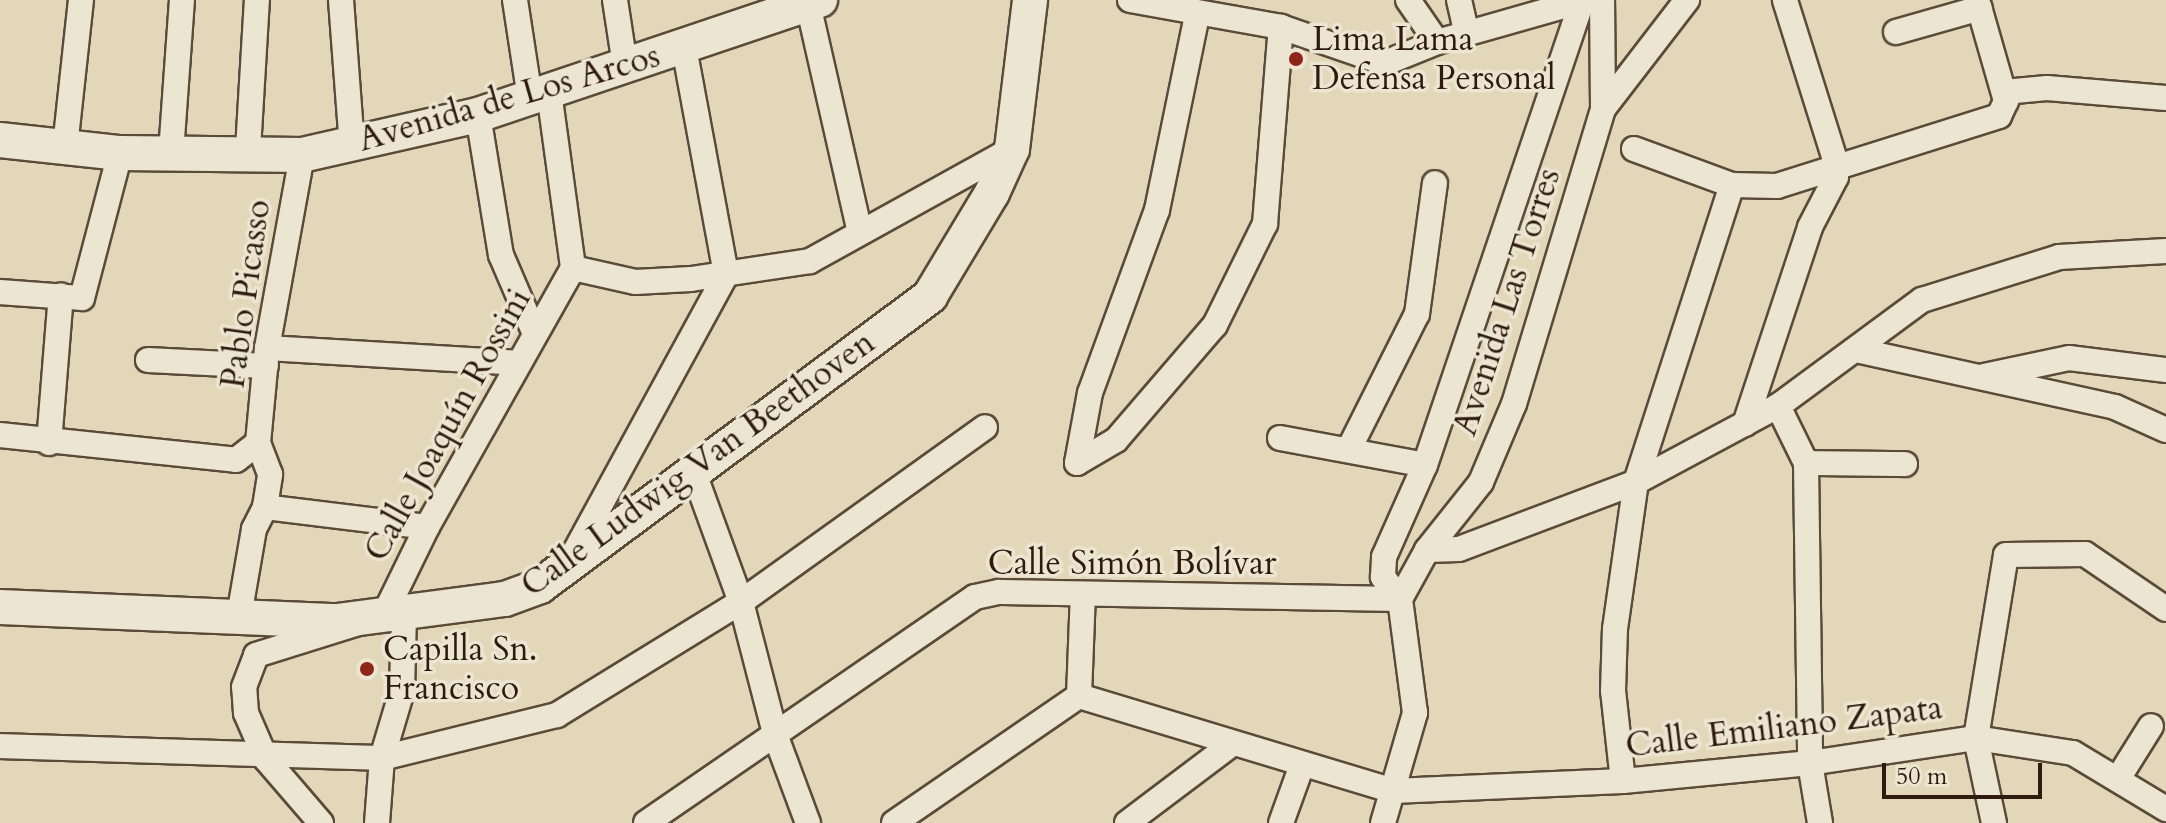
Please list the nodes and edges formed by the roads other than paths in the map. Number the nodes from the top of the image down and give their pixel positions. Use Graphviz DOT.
graph roads {
  1 [pos="81,0"];
  2 [pos="182,0"];
  3 [pos="257,0"];
  4 [pos="341,0"];
  5 [pos="515,0"];
  6 [pos="615,0"];
  7 [pos="1030,0"];
  8 [pos="1130,0"];
  9 [pos="1408,0"];
  10 [pos="1459,0"];
  11 [pos="1687,0"];
  12 [pos="1785,0"];
  13 [pos="814,2"];
  14 [pos="1589,2"];
  15 [pos="1978,4"];
  16 [pos="1197,15"];
  17 [pos="1281,27"];
  18 [pos="1896,32"];
  19 [pos="1467,34"];
  20 [pos="1437,42"];
  21 [pos="684,47"];
  22 [pos="625,65"];
  23 [pos="540,95"];
  24 [pos="2166,98"];
  25 [pos="2004,101"];
  26 [pos="1603,109"];
  27 [pos="478,115"];
  28 [pos="0,140"];
  29 [pos="352,146"];
  30 [pos="65,147"];
  31 [pos="1012,149"];
  32 [pos="1634,149"];
  33 [pos="248,150"];
  34 [pos="120,153"];
  35 [pos="171,153"];
  36 [pos="302,155"];
  37 [pos="1836,163"];
  38 [pos="1435,183"];
  39 [pos="1732,185"];
  40 [pos="859,229"];
  41 [pos="2166,251"];
  42 [pos="573,268"];
  43 [pos="726,274"];
  44 [pos="0,292"];
  45 [pos="72,297"];
  46 [pos="535,334"];
  47 [pos="1856,350"];
  48 [pos="266,357"];
  49 [pos="148,360"];
  50 [pos="517,363"];
  51 [pos="2166,370"];
  52 [pos="1974,378"];
  53 [pos="1778,406"];
  54 [pos="1745,424"];
  55 [pos="985,427"];
  56 [pos="2166,430"];
  57 [pos="0,435"];
  58 [pos="1280,438"];
  59 [pos="49,443"];
  60 [pos="258,443"];
  61 [pos="1349,449"];
  62 [pos="1806,463"];
  63 [pos="1905,464"];
  64 [pos="1425,465"];
  65 [pos="694,473"];
  66 [pos="1636,482"];
  67 [pos="265,507"];
  68 [pos="427,527"];
  69 [pos="1427,550"];
  70 [pos="568,563"];
  71 [pos="1083,594"];
  72 [pos="1400,599"];
  73 [pos="741,602"];
  74 [pos="0,607"];
  75 [pos="2166,609"];
  76 [pos="394,614"];
  77 [pos="239,616"];
  78 [pos="1079,696"];
  79 [pos="2151,726"];
  80 [pos="776,737"];
  81 [pos="1976,738"];
  82 [pos="1232,744"];
  83 [pos="0,746"];
  84 [pos="382,758"];
  85 [pos="266,759"];
  86 [pos="1810,763"];
  87 [pos="1302,765"];
  88 [pos="2119,777"];
  89 [pos="1623,781"];
  90 [pos="1393,791"];
  91 [pos="2166,809"];
  92 [pos="321,823"];
  93 [pos="377,823"];
  94 [pos="646,823"];
  95 [pos="808,823"];
  96 [pos="894,823"];
  97 [pos="1127,823"];
  98 [pos="1281,823"];
  99 [pos="1383,823"];
  100 [pos="1820,823"];
  101 [pos="1994,823"];
  1 -- 30 [label="street"];
  2 -- 35 [label="street"];
  3 -- 33 [label="street"];
  4 -- 29 [label="street"];
  5 -- 23 [label="street"];
  6 -- 22 [label="street"];
  7 -- 31 [label="street, Calle Ludwig Van Beethoven"];
  8 -- 16 [label="street"];
  9 -- 20 [label="street"];
  10 -- 19 [label="street"];
  11 -- 26 [label="street"];
  12 -- 37 [label="street"];
  13 -- 21 [label="street, Avenida de Los Arcos"];
  13 -- 40 [label="street"];
  14 -- 19 [label="street"];
  14 -- 26 [label="street, Avenida Las Torres"];
  14 -- 64 [label="street, Avenida Las Torres"];
  15 -- 18 [label="street"];
  15 -- 25 [label="street"];
  16 -- 17 [label="street"];
  16 -- 17 [label="street"];
  17 -- 20 [label="street"];
  19 -- 20 [label="street"];
  21 -- 22 [label="street, Avenida de Los Arcos"];
  21 -- 43 [label="street"];
  22 -- 23 [label="street, Avenida de Los Arcos"];
  23 -- 27 [label="street, Avenida de Los Arcos"];
  23 -- 42 [label="street"];
  24 -- 25 [label="street"];
  25 -- 37 [label="street"];
  26 -- 69 [label="street, Avenida Las Torres"];
  27 -- 29 [label="street, Avenida de Los Arcos"];
  27 -- 46 [label="street"];
  28 -- 30 [label="street, Avenida de Los Arcos"];
  29 -- 36 [label="street, Avenida de Los Arcos"];
  30 -- 34 [label="street, Avenida de Los Arcos"];
  31 -- 40 [label="street"];
  31 -- 65 [label="street, Calle Ludwig Van Beethoven"];
  32 -- 39 [label="street"];
  33 -- 35 [label="street, Avenida de Los Arcos"];
  33 -- 36 [label="street, Avenida de Los Arcos"];
  34 -- 35 [label="street, Avenida de Los Arcos"];
  34 -- 45 [label="street"];
  36 -- 48 [label="street, Pablo Picasso"];
  37 -- 39 [label="street"];
  37 -- 54 [label="street"];
  38 -- 61 [label="street"];
  39 -- 66 [label="street"];
  40 -- 43 [label="street"];
  41 -- 47 [label="street"];
  42 -- 43 [label="street"];
  42 -- 46 [label="street, Calle Joaquín Rossini"];
  43 -- 70 [label="street"];
  44 -- 45 [label="street"];
  45 -- 59 [label="street"];
  46 -- 50 [label="street, Calle Joaquín Rossini"];
  47 -- 52 [label="street"];
  47 -- 53 [label="street"];
  48 -- 49 [label="street"];
  48 -- 50 [label="street"];
  48 -- 60 [label="street, Pablo Picasso"];
  50 -- 68 [label="street, Calle Joaquín Rossini"];
  51 -- 52 [label="street"];
  52 -- 56 [label="street"];
  53 -- 54 [label="street"];
  53 -- 62 [label="street"];
  54 -- 66 [label="street"];
  55 -- 73 [label="street"];
  57 -- 59 [label="street"];
  58 -- 61 [label="street"];
  59 -- 60 [label="street"];
  60 -- 67 [label="street"];
  61 -- 64 [label="street"];
  62 -- 63 [label="street"];
  62 -- 86 [label="street"];
  64 -- 72 [label="street, Avenida Las Torres"];
  65 -- 70 [label="street, Calle Ludwig Van Beethoven"];
  65 -- 73 [label="street"];
  66 -- 69 [label="street"];
  66 -- 89 [label="street"];
  67 -- 68 [label="street"];
  67 -- 77 [label="street"];
  68 -- 76 [label="street, Calle Joaquín Rossini"];
  69 -- 72 [label="street, Avenida Las Torres"];
  70 -- 76 [label="street, Calle Ludwig Van Beethoven"];
  71 -- 72 [label="street, Calle Simón Bolívar"];
  71 -- 78 [label="street"];
  71 -- 80 [label="street, Calle Simón Bolívar"];
  72 -- 90 [label="street, Avenida Las Torres"];
  73 -- 80 [label="street"];
  73 -- 84 [label="street"];
  74 -- 77 [label="street, Calle Ludwig Van Beethoven"];
  75 -- 81 [label="street"];
  76 -- 77 [label="street, Calle Ludwig Van Beethoven"];
  76 -- 84 [label="street"];
  76 -- 85 [label="street"];
  78 -- 82 [label="street, Calle Emiliano Zapata"];
  78 -- 96 [label="street"];
  79 -- 88 [label="street"];
  80 -- 94 [label="street, Calle Simón Bolívar"];
  80 -- 95 [label="street"];
  81 -- 86 [label="street, Calle Emiliano Zapata"];
  81 -- 88 [label="street, Calle Emiliano Zapata"];
  81 -- 101 [label="street"];
  82 -- 87 [label="street, Calle Emiliano Zapata"];
  82 -- 97 [label="street"];
  83 -- 85 [label="street"];
  84 -- 85 [label="street"];
  84 -- 93 [label="street"];
  85 -- 92 [label="street"];
  86 -- 89 [label="street, Calle Emiliano Zapata"];
  86 -- 100 [label="street"];
  87 -- 90 [label="street, Calle Emiliano Zapata"];
  87 -- 98 [label="street"];
  88 -- 91 [label="street, Calle Emiliano Zapata"];
  89 -- 90 [label="street, Calle Emiliano Zapata"];
  90 -- 99 [label="street, Avenida Las Torres"];
}
